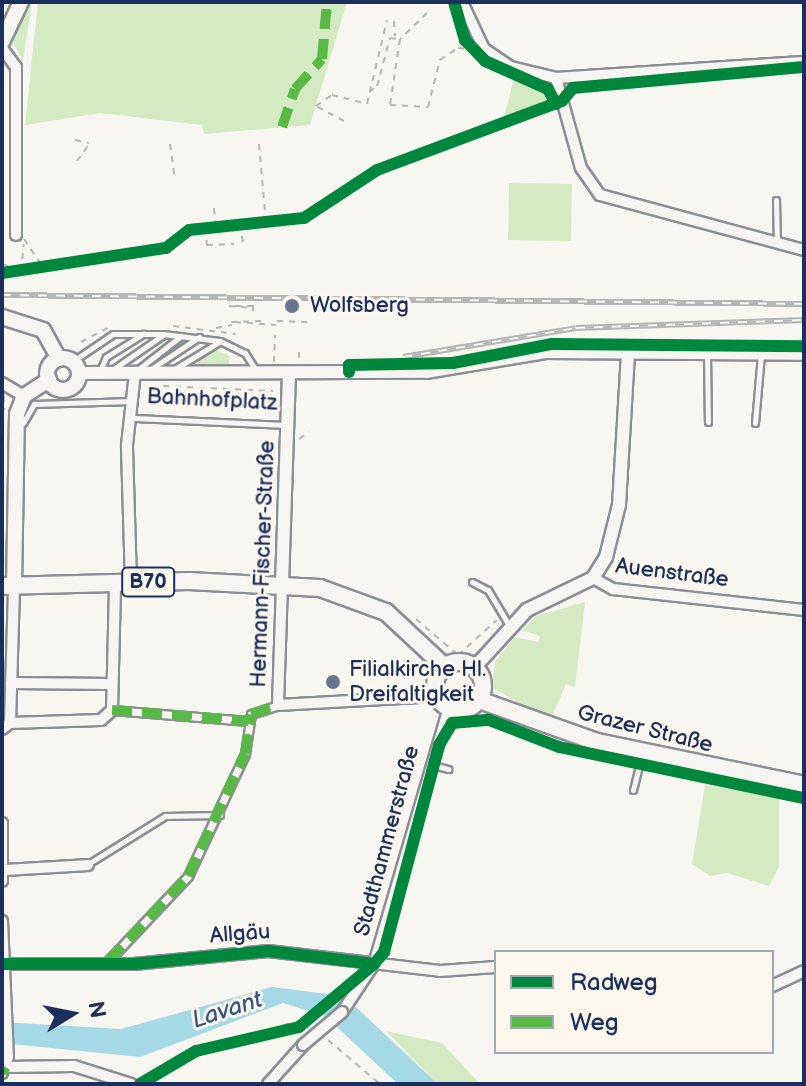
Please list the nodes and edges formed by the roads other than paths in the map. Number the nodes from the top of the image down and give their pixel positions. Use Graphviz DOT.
graph roads {
  1 [pos="21,2"];
  2 [pos="462,2"];
  3 [pos="2,45"];
  4 [pos="804,62"];
  5 [pos="556,78"];
  6 [pos="776,200"];
  7 [pos="20,237"];
  8 [pos="777,245"];
  9 [pos="804,250"];
  10 [pos="2,317"];
  11 [pos="144,333"];
  12 [pos="163,334"];
  13 [pos="181,336"];
  14 [pos="200,336"];
  15 [pos="220,341"];
  16 [pos="628,352"];
  17 [pos="707,353"];
  18 [pos="761,354"];
  19 [pos="804,354"];
  20 [pos="70,364"];
  21 [pos="105,372"];
  22 [pos="289,374"];
  23 [pos="139,376"];
  24 [pos="258,376"];
  25 [pos="49,380"];
  26 [pos="168,382"];
  27 [pos="2,383"];
  28 [pos="24,396"];
  29 [pos="136,401"];
  30 [pos="135,418"];
  31 [pos="708,422"];
  32 [pos="755,423"];
  33 [pos="293,425"];
  34 [pos="16,455"];
  35 [pos="593,578"];
  36 [pos="472,582"];
  37 [pos="123,583"];
  38 [pos="282,584"];
  39 [pos="8,586"];
  40 [pos="804,610"];
  41 [pos="510,627"];
  42 [pos="445,667"];
  43 [pos="474,668"];
  44 [pos="11,683"];
  45 [pos="112,684"];
  46 [pos="479,700"];
  47 [pos="443,702"];
  48 [pos="278,705"];
  49 [pos="112,710"];
  50 [pos="249,721"];
  51 [pos="6,726"];
  52 [pos="642,753"];
  53 [pos="428,764"];
  54 [pos="448,769"];
  55 [pos="804,785"];
  56 [pos="633,790"];
  57 [pos="220,815"];
  58 [pos="2,823"];
  59 [pos="88,865"];
  60 [pos="4,876"];
  61 [pos="2,921"];
  62 [pos="108,961"];
  63 [pos="3,964"];
  64 [pos="374,964"];
  65 [pos="494,967"];
  66 [pos="804,971"];
  67 [pos="774,985"];
  68 [pos="4,1070"];
  69 [pos="131,1084"];
  70 [pos="268,1084"];
  1 -- 3 [label="main road"];
  2 -- 5 [label="street"];
  3 -- 7 [label="street"];
  4 -- 5 [label="street"];
  5 -- 8 [label="street"];
  6 -- 8 [label="lane"];
  8 -- 9 [label="street"];
  10 -- 20 [label="main road"];
  11 -- 12 [label="lane"];
  11 -- 20 [label="lane"];
  11 -- 21 [label="lane"];
  12 -- 13 [label="lane"];
  12 -- 21 [label="lane"];
  13 -- 14 [label="lane"];
  13 -- 23 [label="lane"];
  14 -- 15 [label="lane"];
  14 -- 23 [label="lane"];
  15 -- 24 [label="lane"];
  15 -- 26 [label="lane"];
  16 -- 17 [label="street"];
  16 -- 22 [label="street"];
  16 -- 35 [label="street"];
  17 -- 18 [label="street"];
  17 -- 31 [label="lane"];
  18 -- 19 [label="street"];
  18 -- 32 [label="lane"];
  20 -- 21 [label="street, Bahnhofplatz"];
  20 -- 25 [label="main road"];
  20 -- 25 [label="main road"];
  21 -- 23 [label="street, Bahnhofplatz"];
  22 -- 24 [label="street, Bahnhofplatz"];
  22 -- 33 [label="street, Bahnhofplatz"];
  23 -- 26 [label="street, Bahnhofplatz"];
  23 -- 29 [label="street, Bahnhofplatz"];
  24 -- 26 [label="street, Bahnhofplatz"];
  25 -- 28 [label="main road"];
  27 -- 28 [label="street"];
  28 -- 34 [label="main road"];
  29 -- 30 [label="street, Bahnhofplatz"];
  29 -- 34 [label="lane, Bahnhofplatz"];
  30 -- 33 [label="lane, Bahnhofplatz"];
  30 -- 37 [label="street"];
  33 -- 38 [label="street, Hermann-Fischer-Straße"];
  34 -- 39 [label="main road"];
  35 -- 40 [label="street, Auenstraße"];
  35 -- 41 [label="street, Auenstraße"];
  36 -- 41 [label="lane"];
  37 -- 38 [label="main road, B70"];
  37 -- 39 [label="main road, B70"];
  37 -- 45 [label="street"];
  38 -- 42 [label="main road, B70"];
  38 -- 48 [label="street, Hermann-Fischer-Straße"];
  39 -- 44 [label="street"];
  41 -- 43 [label="street, Auenstraße"];
  42 -- 43 [label="main road"];
  42 -- 47 [label="main road"];
  43 -- 46 [label="main road"];
  44 -- 45 [label="street"];
  44 -- 51 [label="street"];
  45 -- 49 [label="street"];
  46 -- 47 [label="main road"];
  46 -- 52 [label="main road, Grazer Straße"];
  47 -- 48 [label="street"];
  47 -- 53 [label="street, Stadthammerstraße"];
  48 -- 50 [label="street"];
  49 -- 50 [label="street"];
  49 -- 51 [label="street"];
  50 -- 57 [label="street"];
  52 -- 55 [label="main road, Grazer Straße"];
  52 -- 56 [label="lane"];
  53 -- 54 [label="lane"];
  53 -- 64 [label="street, Stadthammerstraße"];
  57 -- 59 [label="lane"];
  57 -- 62 [label="street"];
  58 -- 60 [label="street"];
  59 -- 60 [label="street"];
  61 -- 63 [label="street"];
  62 -- 63 [label="street, Allgäu"];
  62 -- 64 [label="street, Allgäu"];
  63 -- 68 [label="street"];
  64 -- 65 [label="street, Allgäu"];
  64 -- 70 [label="street, Stadthammerstraße, bridge"];
  66 -- 67 [label="street"];
  68 -- 69 [label="street"];
}
